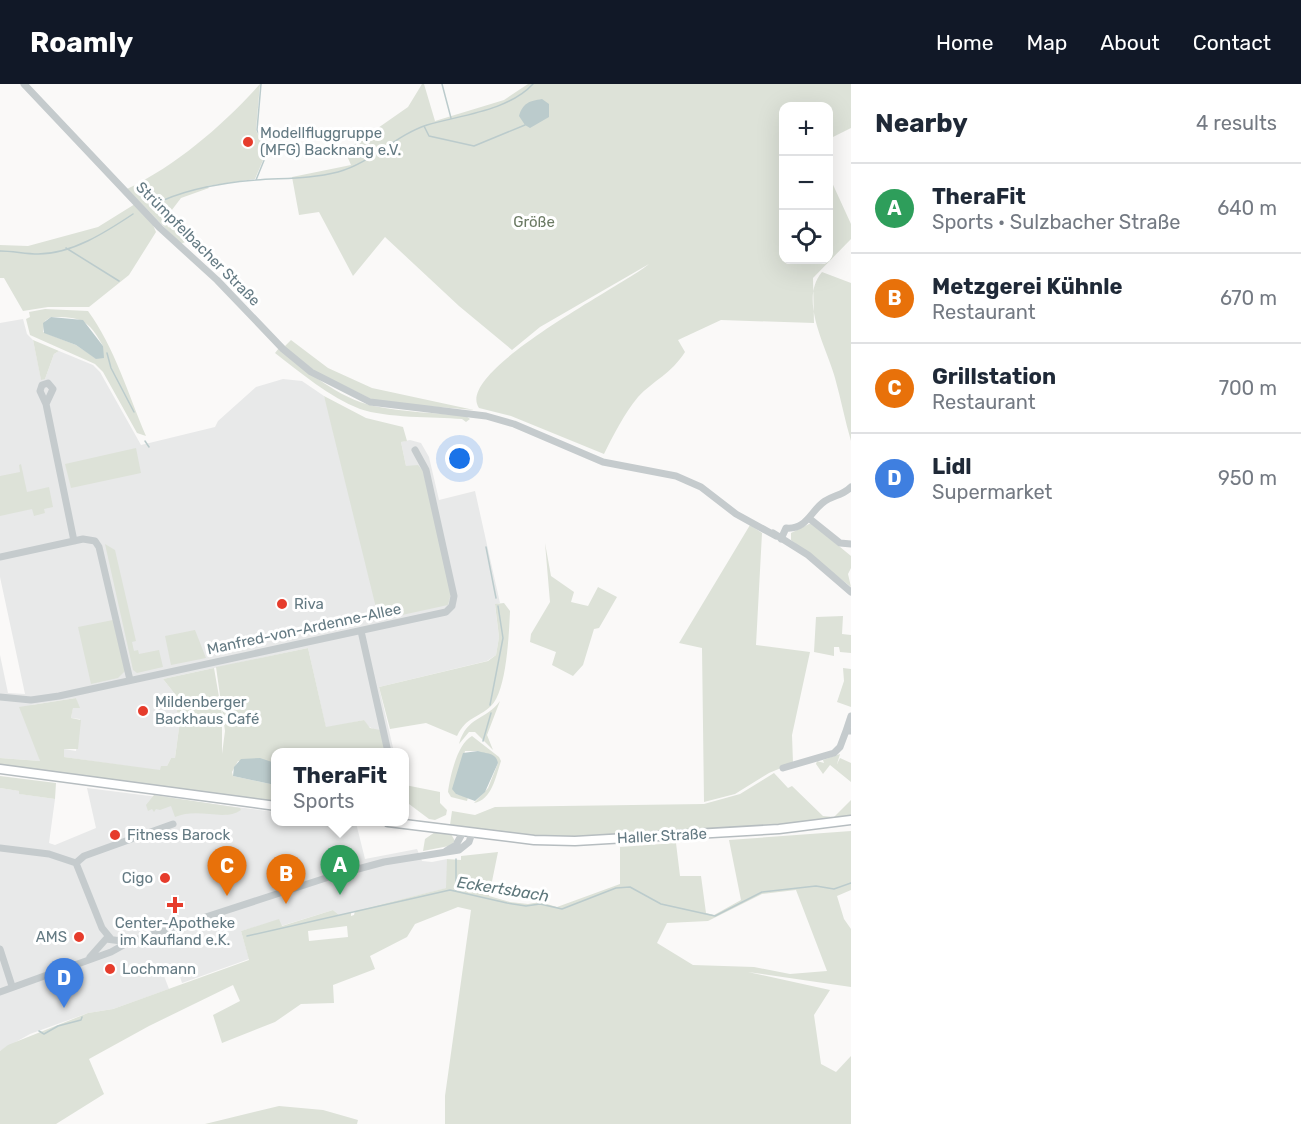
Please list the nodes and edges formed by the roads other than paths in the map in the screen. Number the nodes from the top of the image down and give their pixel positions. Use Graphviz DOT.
graph roads {
  1 [pos="24,84"];
  2 [pos="45,404"];
  3 [pos="415,450"];
  4 [pos="851,487"];
  5 [pos="810,519"];
  6 [pos="779,538"];
  7 [pos="74,541"];
  8 [pos="851,544"];
  9 [pos="0,557"];
  10 [pos="851,592"];
  11 [pos="361,631"];
  12 [pos="130,680"];
  13 [pos="0,697"];
  14 [pos="851,716"];
  15 [pos="848,731"];
  16 [pos="387,748"];
  17 [pos="783,768"];
  18 [pos="0,770"];
  19 [pos="271,806"];
  20 [pos="851,820"];
  21 [pos="173,824"];
  22 [pos="409,825"];
  23 [pos="468,832"];
  24 [pos="0,848"];
  25 [pos="76,863"];
  26 [pos="102,928"];
  27 [pos="112,939"];
  28 [pos="129,942"];
  29 [pos="103,947"];
  30 [pos="0,949"];
  31 [pos="114,950"];
  32 [pos="12,986"];
  33 [pos="0,992"];
  1 -- 6 [label="street, Strümpfelbacher Straße"];
  2 -- 7 [label="street"];
  3 -- 11 [label="street, Manfred-von-Ardenne-Allee"];
  4 -- 5 [label="street"];
  5 -- 6 [label="street"];
  5 -- 8 [label="street"];
  6 -- 10 [label="street"];
  7 -- 9 [label="street"];
  7 -- 12 [label="street"];
  11 -- 12 [label="street, Manfred-von-Ardenne-Allee"];
  11 -- 16 [label="street"];
  12 -- 13 [label="street, Manfred-von-Ardenne-Allee"];
  14 -- 15 [label="street"];
  15 -- 17 [label="street"];
  18 -- 19 [label="main road"];
  20 -- 23 [label="main road, Haller Straße"];
  21 -- 25 [label="street"];
  22 -- 23 [label="main road, Haller Straße"];
  23 -- 28 [label="street"];
  24 -- 25 [label="street"];
  25 -- 26 [label="street"];
  26 -- 27 [label="street"];
  26 -- 29 [label="street"];
  27 -- 28 [label="street"];
  27 -- 29 [label="street"];
  27 -- 31 [label="street"];
  28 -- 31 [label="street"];
  29 -- 31 [label="street"];
  29 -- 32 [label="street"];
  30 -- 32 [label="street"];
  32 -- 33 [label="street"];
}
